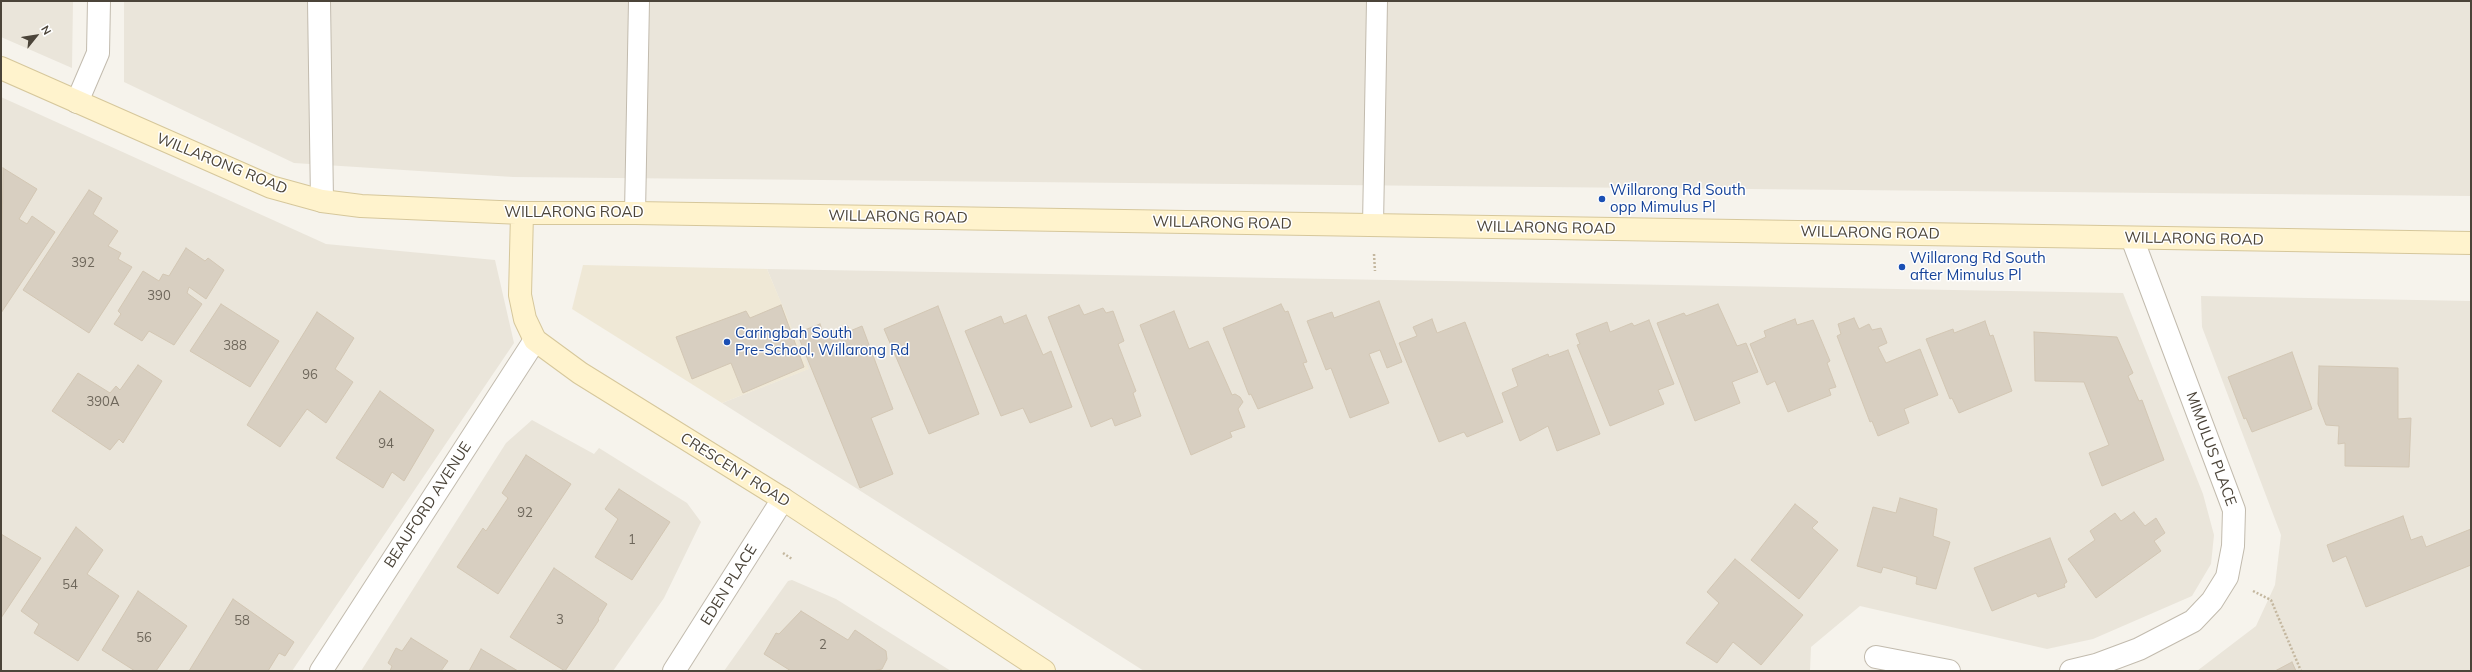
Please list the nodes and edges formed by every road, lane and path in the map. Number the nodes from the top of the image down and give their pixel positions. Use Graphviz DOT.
graph roads {
  1 [pos="99,1"];
  2 [pos="320,1"];
  3 [pos="639,1"];
  4 [pos="1377,1"];
  5 [pos="1,68"];
  6 [pos="77,102"];
  7 [pos="322,201"];
  8 [pos="522,213"];
  9 [pos="635,213"];
  10 [pos="1373,225"];
  11 [pos="2132,238"];
  12 [pos="2471,243"];
  13 [pos="535,340"];
  14 [pos="783,499"];
  15 [pos="2227,577"];
  16 [pos="1876,657"];
  17 [pos="321,671"];
  18 [pos="674,671"];
  19 [pos="1044,671"];
  20 [pos="1949,671"];
  21 [pos="2071,671"];
  22 [pos="2302,671"];
  1 -- 6 [label="street"];
  2 -- 7 [label="street"];
  3 -- 9 [label="lane"];
  4 -- 10 [label="lane"];
  5 -- 6 [label="street, WILLARONG ROAD"];
  6 -- 7 [label="street, WILLARONG ROAD"];
  7 -- 8 [label="street, WILLARONG ROAD"];
  8 -- 9 [label="street, WILLARONG ROAD"];
  8 -- 13 [label="street, CRESCENT ROAD"];
  9 -- 10 [label="street, WILLARONG ROAD"];
  10 -- 11 [label="street, WILLARONG ROAD"];
  11 -- 12 [label="street, WILLARONG ROAD"];
  11 -- 15 [label="street, MIMULUS PLACE"];
  13 -- 14 [label="street, CRESCENT ROAD"];
  13 -- 17 [label="street, BEAUFORD AVENUE"];
  14 -- 18 [label="street, EDEN PLACE"];
  14 -- 19 [label="street, CRESCENT ROAD"];
  15 -- 21 [label="street, MIMULUS PLACE"];
  15 -- 22 [label="path"];
  16 -- 20 [label="street"];
}
